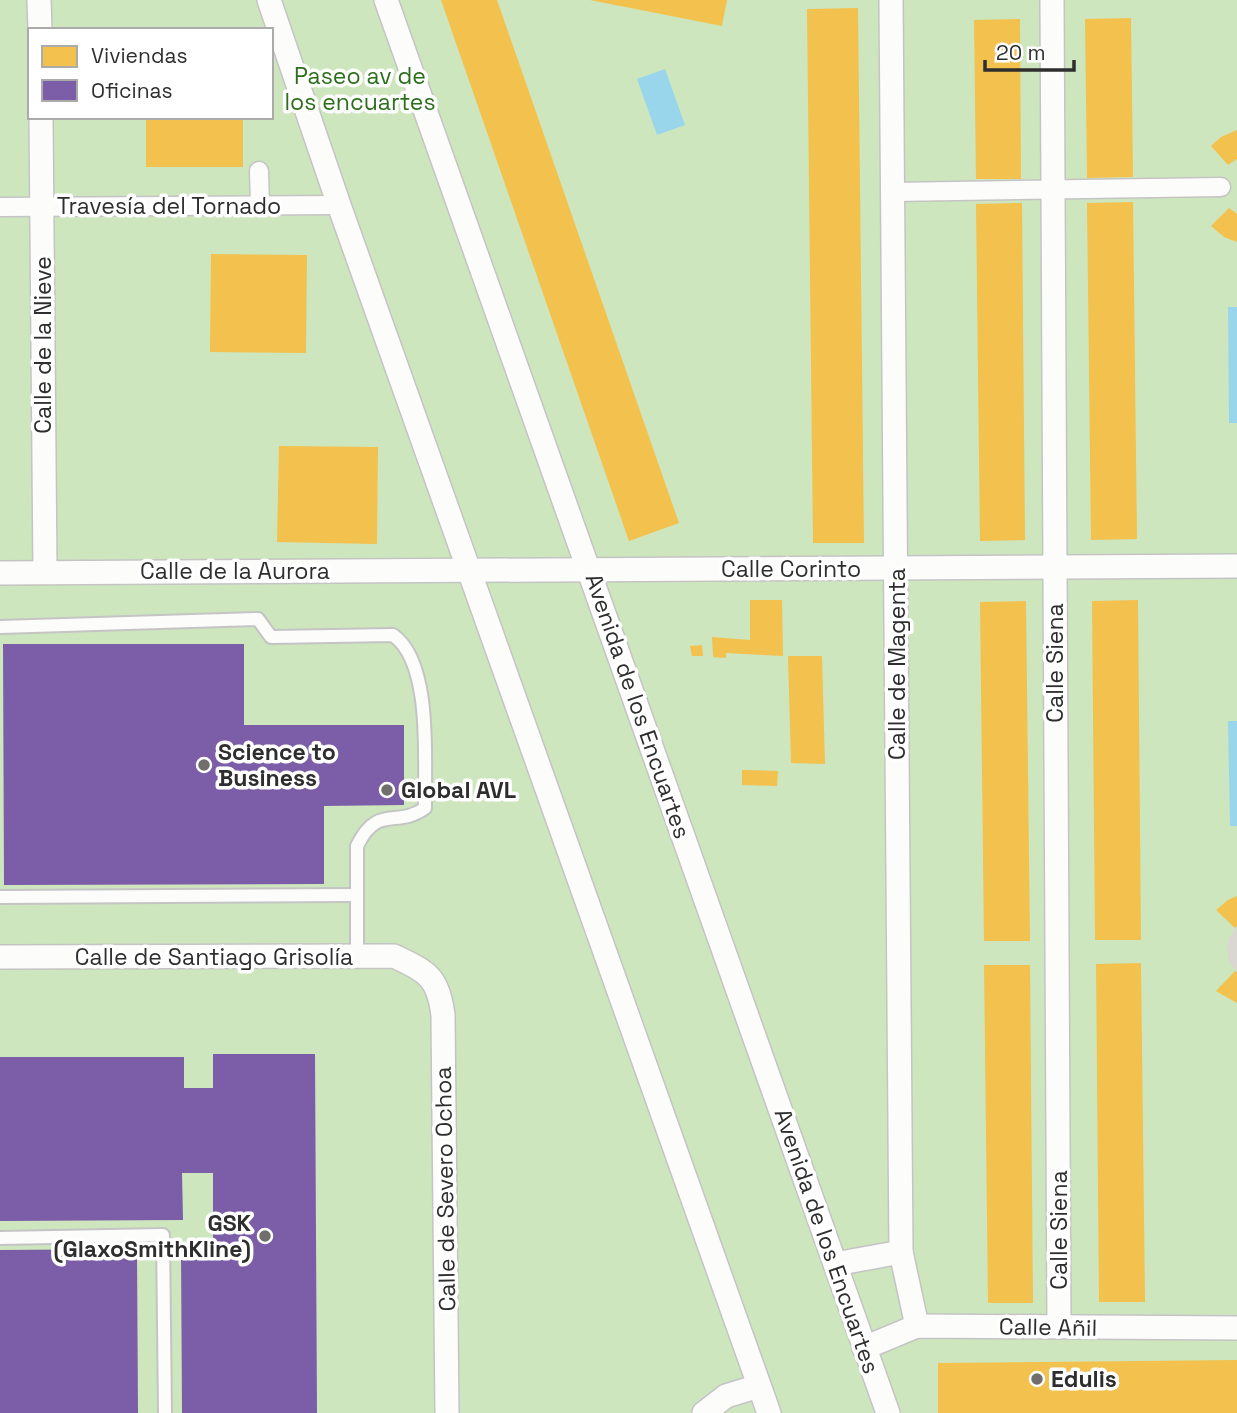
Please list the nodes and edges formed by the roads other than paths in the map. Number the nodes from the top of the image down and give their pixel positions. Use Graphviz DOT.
graph roads {
  1 [pos="39,0"];
  2 [pos="269,0"];
  3 [pos="386,0"];
  4 [pos="891,0"];
  5 [pos="1052,0"];
  6 [pos="40,28"];
  7 [pos="41,119"];
  8 [pos="259,171"];
  9 [pos="1221,187"];
  10 [pos="1052,190"];
  11 [pos="892,192"];
  12 [pos="260,205"];
  13 [pos="339,205"];
  14 [pos="41,206"];
  15 [pos="0,207"];
  16 [pos="1055,566"];
  17 [pos="1237,566"];
  18 [pos="896,569"];
  19 [pos="590,570"];
  20 [pos="470,571"];
  21 [pos="45,572"];
  22 [pos="0,573"];
  23 [pos="0,627"];
  24 [pos="356,895"];
  25 [pos="0,897"];
  26 [pos="357,956"];
  27 [pos="0,957"];
  28 [pos="425,971"];
  29 [pos="0,1238"];
  30 [pos="901,1252"];
  31 [pos="835,1264"];
  32 [pos="917,1326"];
  33 [pos="1059,1327"];
  34 [pos="1237,1328"];
  35 [pos="864,1348"];
  36 [pos="759,1385"];
  37 [pos="165,1413"];
  38 [pos="447,1413"];
  39 [pos="704,1413"];
  40 [pos="769,1413"];
  41 [pos="888,1413"];
  1 -- 6 [label="street"];
  2 -- 13 [label="street"];
  3 -- 19 [label="street, Avenida de los Encuartes"];
  4 -- 11 [label="street, Calle de Magenta"];
  5 -- 10 [label="street, Calle Siena"];
  7 -- 14 [label="street, Calle de la Nieve"];
  8 -- 12 [label="street"];
  9 -- 10 [label="street"];
  10 -- 11 [label="street"];
  10 -- 16 [label="street, Calle Siena"];
  11 -- 18 [label="street, Calle de Magenta"];
  12 -- 13 [label="street, Travesía del Tornado"];
  12 -- 14 [label="street, Travesía del Tornado"];
  13 -- 20 [label="street"];
  14 -- 15 [label="street, Travesía del Tornado"];
  14 -- 21 [label="street, Calle de la Nieve"];
  16 -- 17 [label="street, Calle Corinto"];
  16 -- 18 [label="street, Calle Corinto"];
  16 -- 33 [label="street, Calle Siena"];
  18 -- 19 [label="street, Calle Corinto"];
  18 -- 30 [label="street, Calle de Magenta"];
  19 -- 20 [label="street, Calle Corinto"];
  19 -- 31 [label="street, Avenida de los Encuartes"];
  20 -- 21 [label="street, Calle de la Aurora"];
  20 -- 36 [label="street"];
  21 -- 22 [label="street, Calle de la Aurora"];
  23 -- 24 [label="lane"];
  24 -- 25 [label="lane"];
  24 -- 26 [label="lane"];
  26 -- 27 [label="street, Calle de Santiago Grisolía"];
  26 -- 28 [label="street, Calle de Santiago Grisolía"];
  28 -- 38 [label="street, Calle de Severo Ochoa"];
  29 -- 37 [label="lane"];
  30 -- 31 [label="street"];
  30 -- 32 [label="street, Calle de Magenta"];
  31 -- 35 [label="street, Avenida de los Encuartes"];
  32 -- 33 [label="street, Calle Añil"];
  32 -- 35 [label="street, Calle Añil"];
  33 -- 34 [label="street, Calle Añil"];
  35 -- 41 [label="street, Avenida de los Encuartes"];
  36 -- 39 [label="street"];
  36 -- 40 [label="street"];
}
